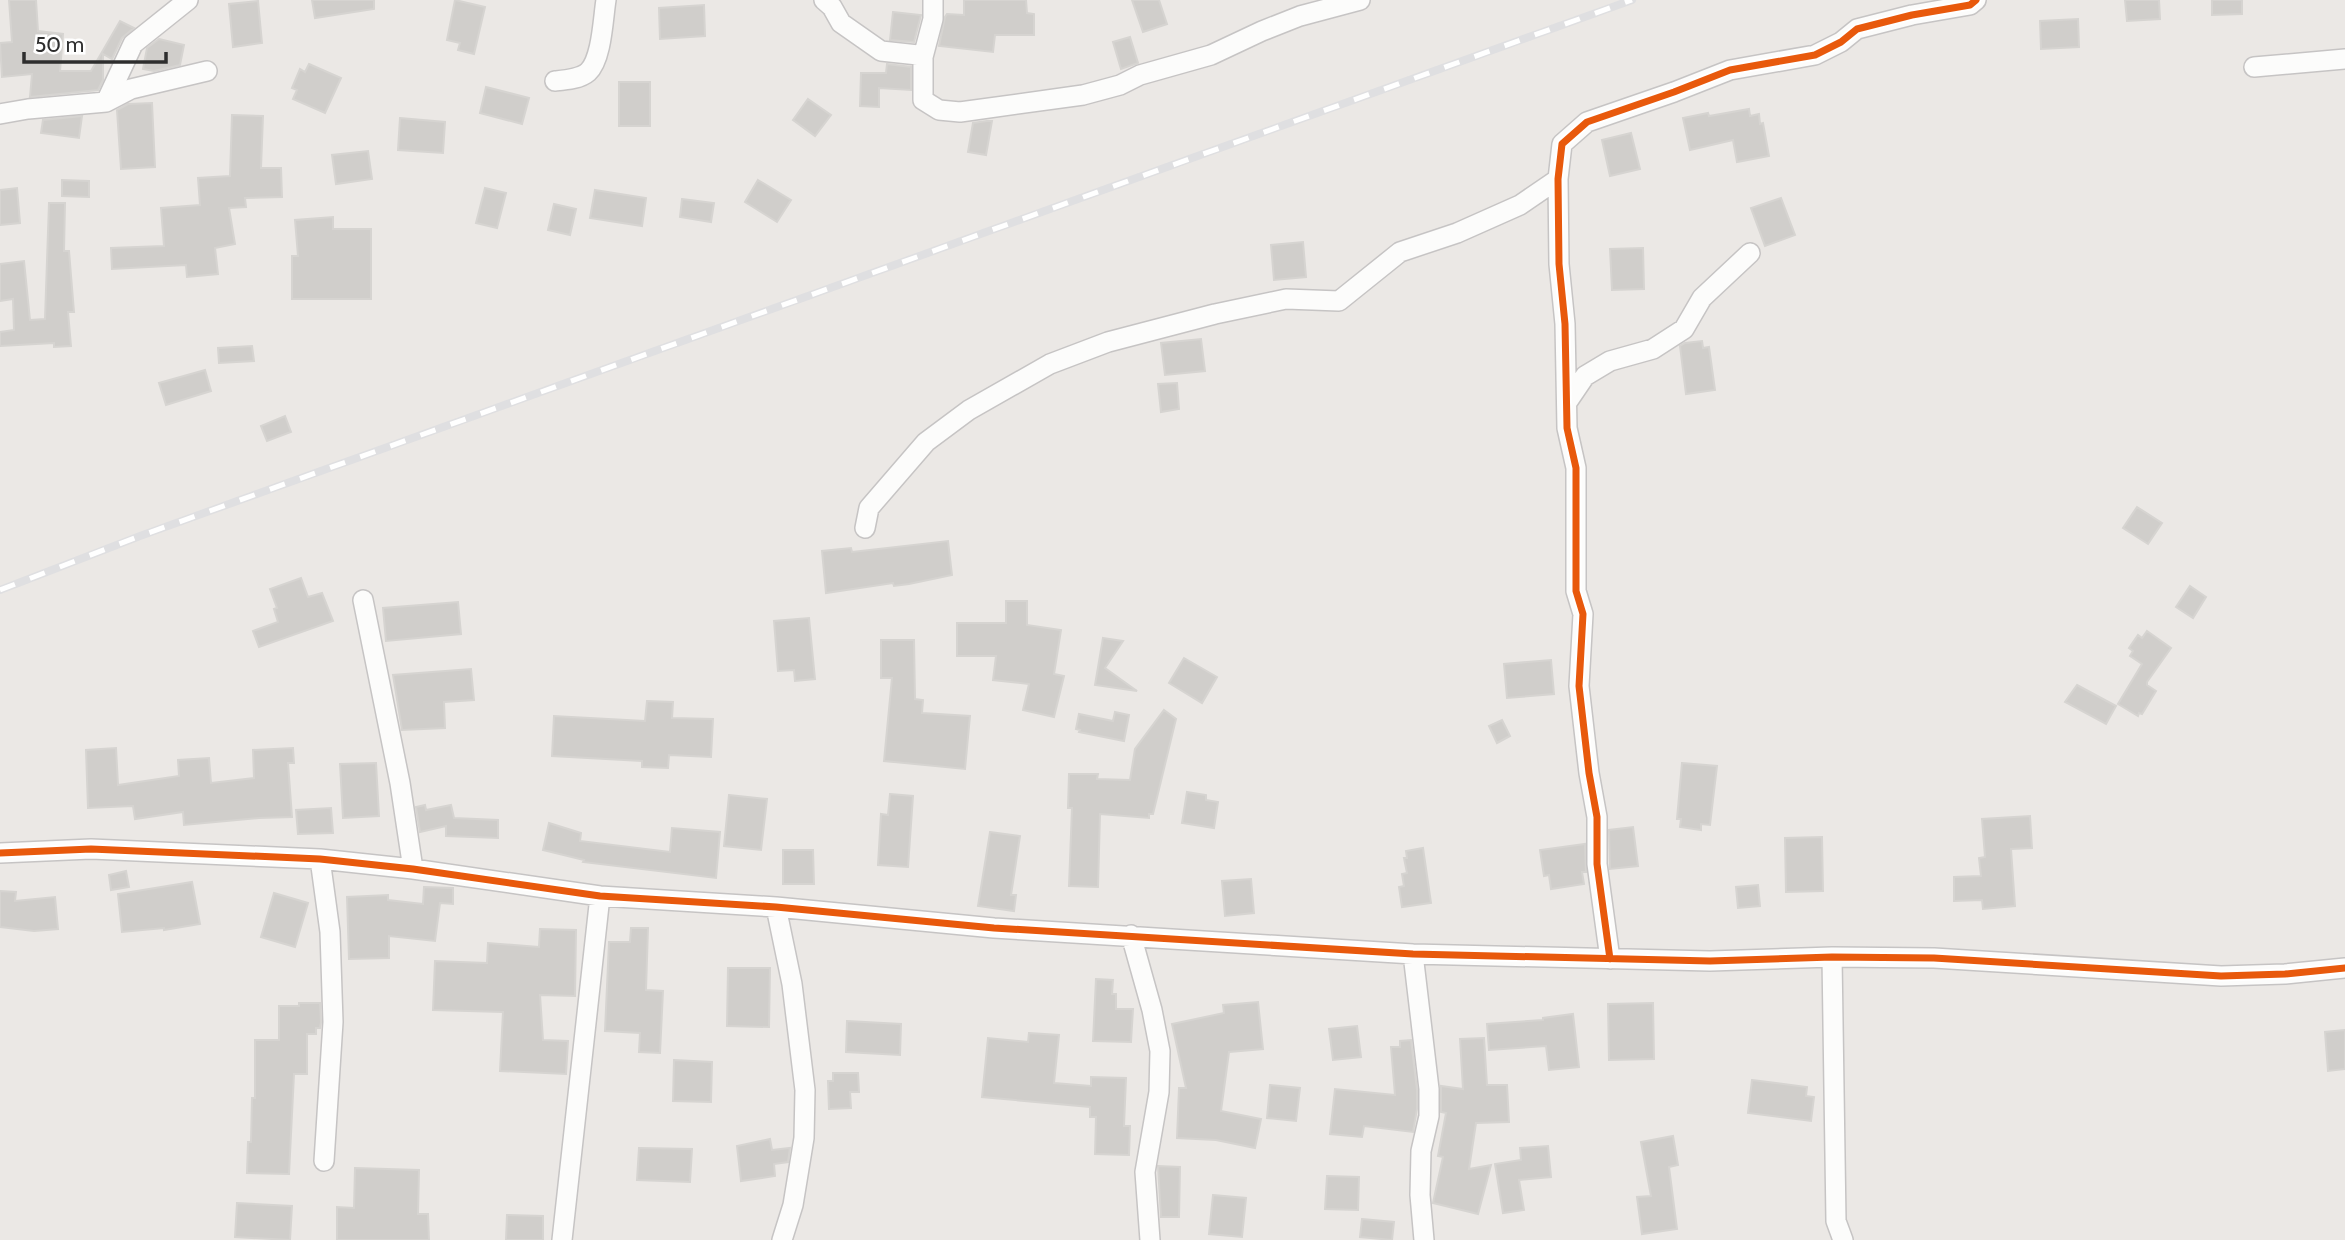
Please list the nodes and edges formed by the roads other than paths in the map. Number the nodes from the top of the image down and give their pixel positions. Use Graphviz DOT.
graph roads {
  1 [pos="188,0"];
  2 [pos="606,0"];
  3 [pos="824,0"];
  4 [pos="933,0"];
  5 [pos="1360,0"];
  6 [pos="1976,0"];
  7 [pos="923,57"];
  8 [pos="2345,59"];
  9 [pos="2254,67"];
  10 [pos="207,71"];
  11 [pos="555,81"];
  12 [pos="106,102"];
  13 [pos="0,114"];
  14 [pos="1558,179"];
  15 [pos="1751,253"];
  16 [pos="1568,401"];
  17 [pos="865,528"];
  18 [pos="363,600"];
  19 [pos="0,853"];
  20 [pos="320,859"];
  21 [pos="413,869"];
  22 [pos="600,896"];
  23 [pos="776,907"];
  24 [pos="1131,935"];
  25 [pos="1413,954"];
  26 [pos="1832,957"];
  27 [pos="1610,959"];
  28 [pos="2345,968"];
  29 [pos="324,1161"];
  30 [pos="562,1240"];
  31 [pos="782,1240"];
  32 [pos="1150,1240"];
  33 [pos="1424,1240"];
  34 [pos="1843,1240"];
  1 -- 12 [label="street"];
  2 -- 11 [label="street"];
  3 -- 7 [label="street"];
  4 -- 7 [label="street"];
  5 -- 7 [label="street"];
  6 -- 14 [label="street"];
  8 -- 9 [label="street"];
  10 -- 12 [label="street"];
  12 -- 13 [label="street"];
  14 -- 16 [label="street"];
  14 -- 17 [label="street"];
  15 -- 16 [label="street"];
  16 -- 27 [label="street"];
  18 -- 21 [label="street"];
  19 -- 20 [label="street"];
  20 -- 21 [label="street"];
  20 -- 29 [label="street"];
  21 -- 22 [label="street"];
  22 -- 23 [label="street"];
  22 -- 30 [label="street"];
  23 -- 24 [label="street"];
  23 -- 31 [label="street"];
  24 -- 25 [label="street"];
  24 -- 32 [label="street"];
  25 -- 27 [label="street"];
  25 -- 33 [label="street"];
  26 -- 27 [label="street"];
  26 -- 28 [label="street"];
  26 -- 34 [label="street"];
}
